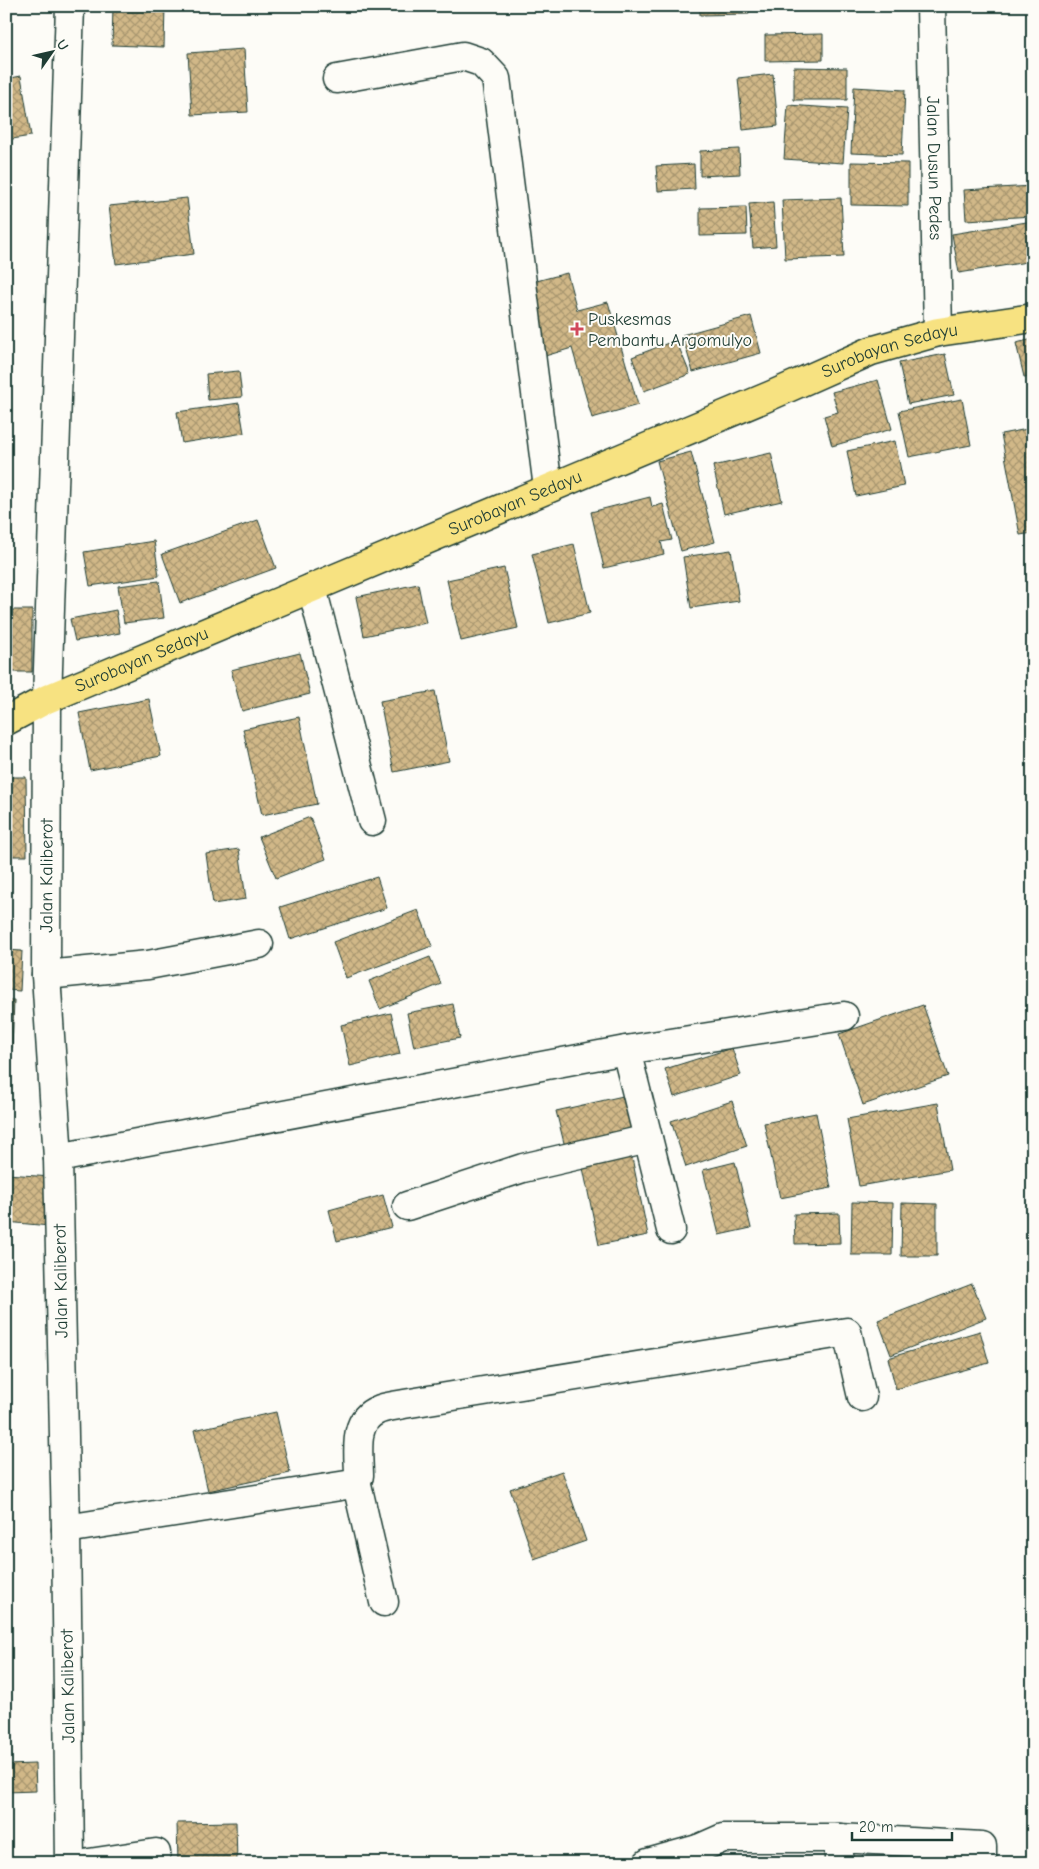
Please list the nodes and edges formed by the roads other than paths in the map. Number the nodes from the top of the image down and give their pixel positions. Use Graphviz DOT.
graph roads {
  1 [pos="70,6"];
  2 [pos="931,6"];
  3 [pos="337,78"];
  4 [pos="1033,318"];
  5 [pos="938,332"];
  6 [pos="548,488"];
  7 [pos="312,588"];
  8 [pos="47,700"];
  9 [pos="6,720"];
  10 [pos="372,821"];
  11 [pos="259,944"];
  12 [pos="46,974"];
  13 [pos="844,1016"];
  14 [pos="626,1050"];
  15 [pos="648,1139"];
  16 [pos="58,1158"];
  17 [pos="407,1206"];
  18 [pos="671,1230"];
  19 [pos="862,1397"];
  20 [pos="356,1480"];
  21 [pos="66,1529"];
  22 [pos="384,1602"];
  23 [pos="839,1850"];
  24 [pos="156,1853"];
  25 [pos="698,1856"];
  26 [pos="70,1863"];
  27 [pos="89,1863"];
  28 [pos="648,1863"];
  29 [pos="982,1863"];
  1 -- 8 [label="street, Jalan Kaliberot"];
  2 -- 5 [label="street, Jalan Dusun Pedes"];
  3 -- 6 [label="street"];
  4 -- 5 [label="main road, Surobayan Sedayu"];
  5 -- 6 [label="main road, Surobayan Sedayu"];
  6 -- 7 [label="main road, Surobayan Sedayu"];
  7 -- 8 [label="main road, Surobayan Sedayu"];
  7 -- 10 [label="street"];
  8 -- 9 [label="main road, Surobayan Sedayu"];
  8 -- 12 [label="street, Jalan Kaliberot"];
  11 -- 12 [label="street"];
  12 -- 16 [label="street, Jalan Kaliberot"];
  13 -- 14 [label="street"];
  14 -- 15 [label="street"];
  14 -- 16 [label="street"];
  15 -- 17 [label="street"];
  15 -- 18 [label="street"];
  16 -- 21 [label="street, Jalan Kaliberot"];
  19 -- 20 [label="street"];
  20 -- 21 [label="street"];
  20 -- 22 [label="street"];
  21 -- 26 [label="street, Jalan Kaliberot"];
  23 -- 25 [label="street"];
  23 -- 29 [label="street"];
  24 -- 27 [label="street"];
  25 -- 28 [label="street"];
}
